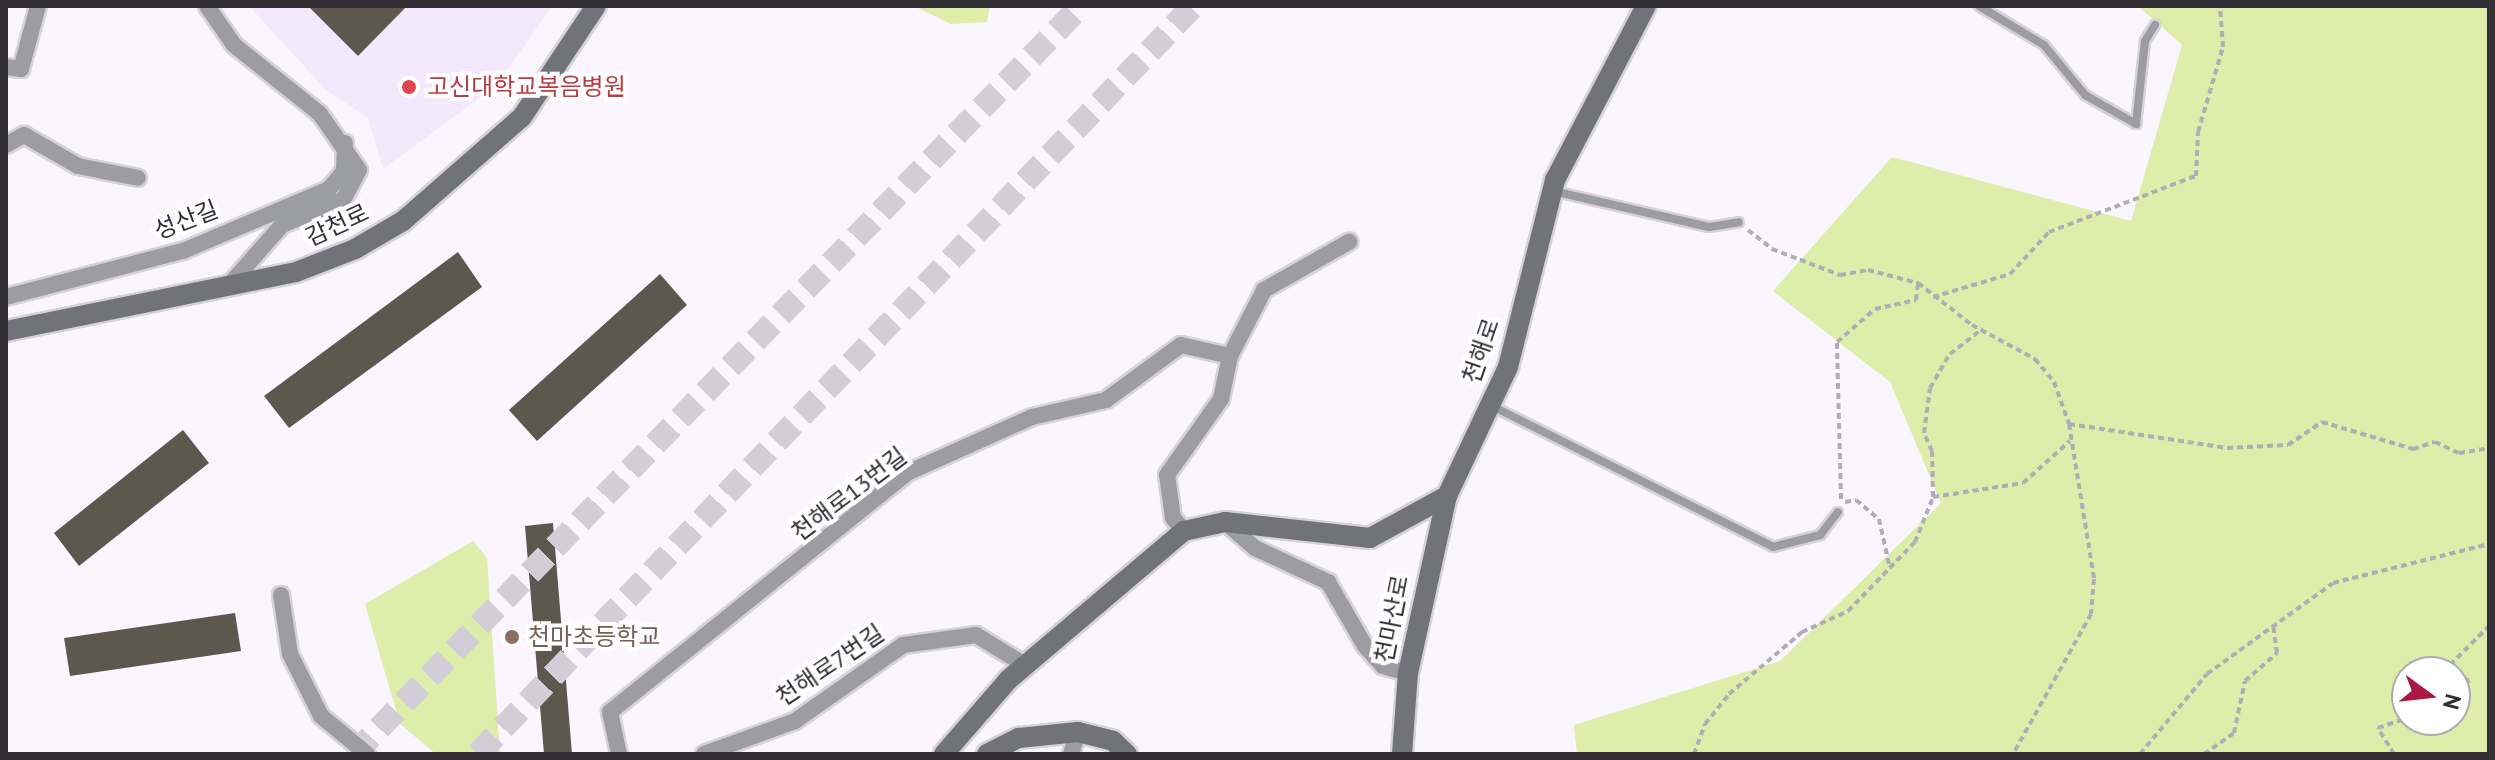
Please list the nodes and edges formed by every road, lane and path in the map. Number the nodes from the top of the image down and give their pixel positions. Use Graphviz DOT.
graph roads {
  1 [pos="38,6"];
  2 [pos="207,6"];
  3 [pos="596,6"];
  4 [pos="1646,6"];
  5 [pos="1979,6"];
  6 [pos="2220,6"];
  7 [pos="2155,25"];
  8 [pos="6,67"];
  9 [pos="345,141"];
  10 [pos="6,145"];
  11 [pos="138,178"];
  12 [pos="1552,191"];
  13 [pos="1739,222"];
  14 [pos="1349,242"];
  15 [pos="231,283"];
  16 [pos="1918,283"];
  17 [pos="6,297"];
  18 [pos="1933,297"];
  19 [pos="1982,329"];
  20 [pos="6,331"];
  21 [pos="1230,356"];
  22 [pos="1489,405"];
  23 [pos="2069,424"];
  24 [pos="2070,441"];
  25 [pos="2489,448"];
  26 [pos="1447,496"];
  27 [pos="1933,497"];
  28 [pos="1838,512"];
  29 [pos="1225,522"];
  30 [pos="1184,531"];
  31 [pos="2489,544"];
  32 [pos="1889,564"];
  33 [pos="281,595"];
  34 [pos="2273,624"];
  35 [pos="2489,626"];
  36 [pos="2459,656"];
  37 [pos="1025,665"];
  38 [pos="1408,673"];
  39 [pos="2391,724"];
  40 [pos="1078,732"];
  41 [pos="367,754"];
  42 [pos="619,754"];
  43 [pos="704,754"];
  44 [pos="944,754"];
  45 [pos="987,754"];
  46 [pos="1071,754"];
  47 [pos="1127,754"];
  48 [pos="1402,754"];
  49 [pos="1694,754"];
  50 [pos="1702,754"];
  51 [pos="1713,754"];
  52 [pos="2013,754"];
  53 [pos="2140,754"];
  54 [pos="2207,754"];
  55 [pos="2394,754"];
  1 -- 8 [label="street"];
  2 -- 9 [label="street"];
  3 -- 15 [label="street, 감천로"];
  4 -- 12 [label="street, 천해로"];
  5 -- 7 [label="lane"];
  6 -- 18 [label="path"];
  9 -- 15 [label="street"];
  9 -- 17 [label="street, 성산길"];
  10 -- 11 [label="street"];
  12 -- 13 [label="lane"];
  12 -- 22 [label="street, 천해로"];
  13 -- 16 [label="path"];
  14 -- 21 [label="street"];
  15 -- 20 [label="street, 감천로"];
  16 -- 18 [label="path"];
  16 -- 28 [label="path"];
  18 -- 19 [label="path"];
  19 -- 23 [label="path"];
  19 -- 27 [label="path"];
  21 -- 30 [label="street"];
  21 -- 42 [label="street, 천해로13번길"];
  22 -- 26 [label="street, 천해로"];
  22 -- 28 [label="lane"];
  23 -- 24 [label="path"];
  23 -- 25 [label="path"];
  24 -- 27 [label="path"];
  24 -- 52 [label="path"];
  26 -- 29 [label="street"];
  26 -- 38 [label="street, 천마산로"];
  27 -- 32 [label="path"];
  28 -- 32 [label="path"];
  29 -- 30 [label="street"];
  29 -- 38 [label="street"];
  30 -- 37 [label="street"];
  31 -- 34 [label="path"];
  32 -- 49 [label="path"];
  33 -- 41 [label="street"];
  34 -- 53 [label="path"];
  34 -- 54 [label="path"];
  35 -- 36 [label="path"];
  37 -- 43 [label="street, 천해로7번길"];
  37 -- 44 [label="street"];
  38 -- 48 [label="street, 천마산로"];
  39 -- 55 [label="path"];
  40 -- 45 [label="street"];
  40 -- 46 [label="street"];
  40 -- 47 [label="street"];
  50 -- 51 [label="path"];
}
